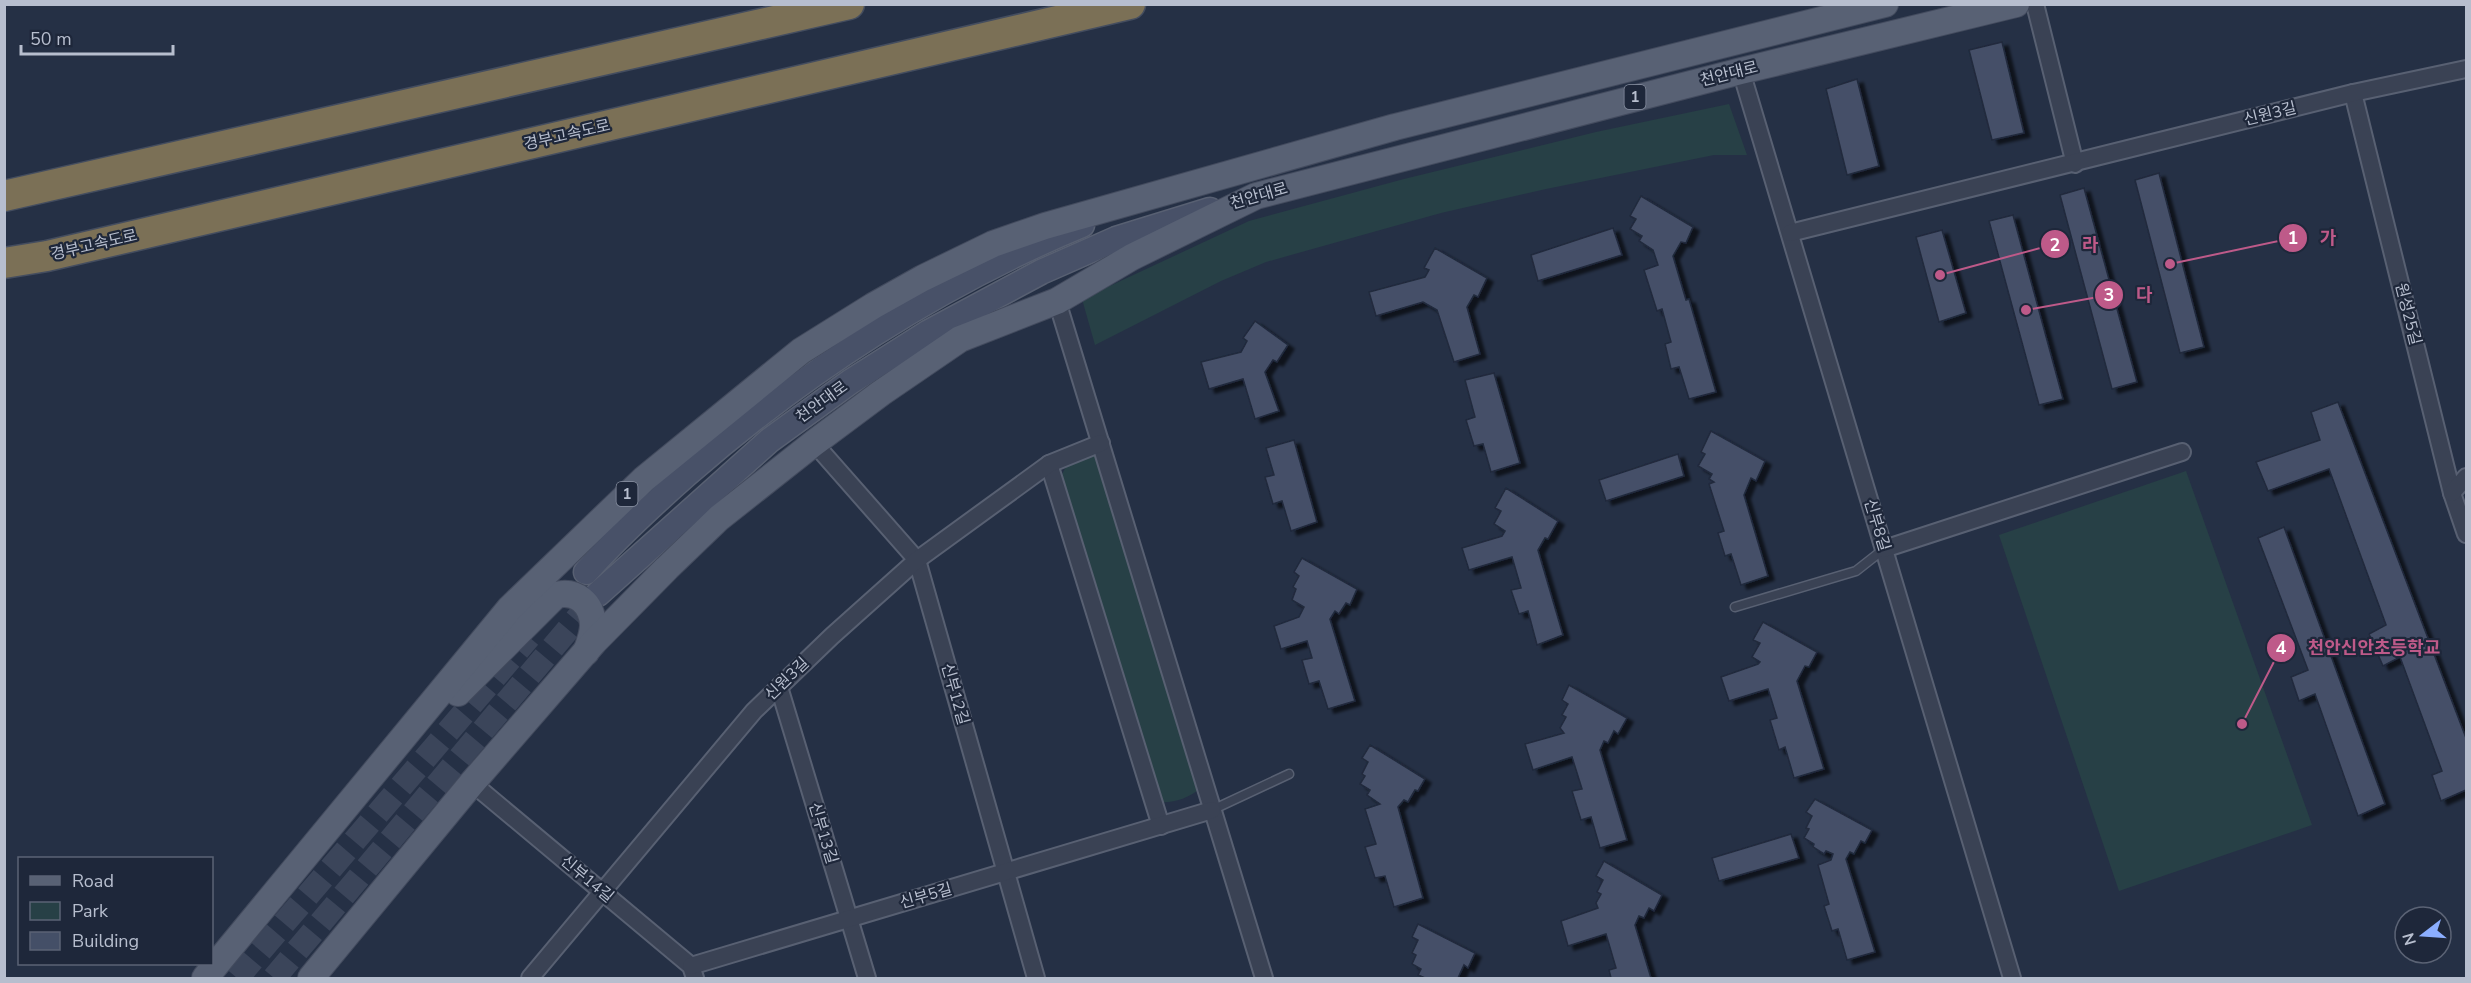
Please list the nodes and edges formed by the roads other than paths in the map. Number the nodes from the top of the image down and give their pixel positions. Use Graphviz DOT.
graph roads {
  1 [pos="849,4"];
  2 [pos="1130,4"];
  3 [pos="1885,4"];
  4 [pos="2016,4"];
  5 [pos="2035,4"];
  6 [pos="2466,69"];
  7 [pos="1741,71"];
  8 [pos="2353,93"];
  9 [pos="2074,164"];
  10 [pos="1182,185"];
  11 [pos="4,196"];
  12 [pos="1256,196"];
  13 [pos="1790,233"];
  14 [pos="4,264"];
  15 [pos="1057,301"];
  16 [pos="814,442"];
  17 [pos="1101,443"];
  18 [pos="2182,452"];
  19 [pos="1049,464"];
  20 [pos="2466,477"];
  21 [pos="2452,493"];
  22 [pos="2466,534"];
  23 [pos="1884,549"];
  24 [pos="917,561"];
  25 [pos="585,572"];
  26 [pos="598,594"];
  27 [pos="1735,607"];
  28 [pos="586,653"];
  29 [pos="779,687"];
  30 [pos="1289,774"];
  31 [pos="472,783"];
  32 [pos="342,810"];
  33 [pos="1212,810"];
  34 [pos="1161,826"];
  35 [pos="1005,873"];
  36 [pos="603,892"];
  37 [pos="849,918"];
  38 [pos="693,972"];
  39 [pos="205,978"];
  40 [pos="311,978"];
  41 [pos="530,978"];
  42 [pos="867,978"];
  43 [pos="1036,978"];
  44 [pos="1264,978"];
  45 [pos="2012,978"];
  1 -- 11 [label="highway"];
  2 -- 14 [label="highway, 경부고속도로"];
  3 -- 10 [label="main road, 천안대로 / 1"];
  4 -- 7 [label="main road, 천안대로 / 1"];
  5 -- 9 [label="street"];
  6 -- 8 [label="street, 신원3길"];
  7 -- 12 [label="main road, 천안대로 / 1"];
  7 -- 13 [label="street, 신부8길"];
  8 -- 9 [label="street, 신원3길"];
  8 -- 21 [label="street, 원성25길"];
  9 -- 13 [label="street, 신원3길"];
  10 -- 25 [label="main road, 천안대로"];
  10 -- 32 [label="main road, 1"];
  12 -- 15 [label="main road, 1"];
  12 -- 26 [label="main road, 천안대로"];
  13 -- 23 [label="street, 신부8길"];
  15 -- 16 [label="main road, 1"];
  15 -- 17 [label="street"];
  16 -- 24 [label="street, 신부12길"];
  16 -- 28 [label="main road, 1"];
  17 -- 19 [label="street, 신원3길"];
  17 -- 33 [label="street"];
  18 -- 23 [label="street"];
  19 -- 24 [label="street, 신원3길"];
  19 -- 34 [label="street"];
  20 -- 21 [label="street"];
  21 -- 22 [label="street, 원성25길"];
  23 -- 27 [label="lane"];
  23 -- 45 [label="street, 신부8길"];
  24 -- 29 [label="street, 신원3길"];
  24 -- 35 [label="street, 신부12길"];
  28 -- 31 [label="main road, 1"];
  28 -- 32 [label="main road"];
  29 -- 36 [label="street, 신원3길"];
  29 -- 37 [label="street, 신부13길"];
  30 -- 33 [label="lane"];
  31 -- 36 [label="street, 신부14길"];
  31 -- 40 [label="main road, 1"];
  32 -- 39 [label="main road, 1"];
  33 -- 34 [label="street, 신부5길"];
  33 -- 44 [label="street"];
  34 -- 35 [label="street, 신부5길"];
  35 -- 37 [label="street, 신부5길"];
  35 -- 43 [label="street, 신부12길"];
  36 -- 38 [label="street, 신부14길"];
  36 -- 41 [label="street, 신원3길"];
  37 -- 38 [label="street, 신부5길"];
  37 -- 42 [label="street, 신부13길"];
}
